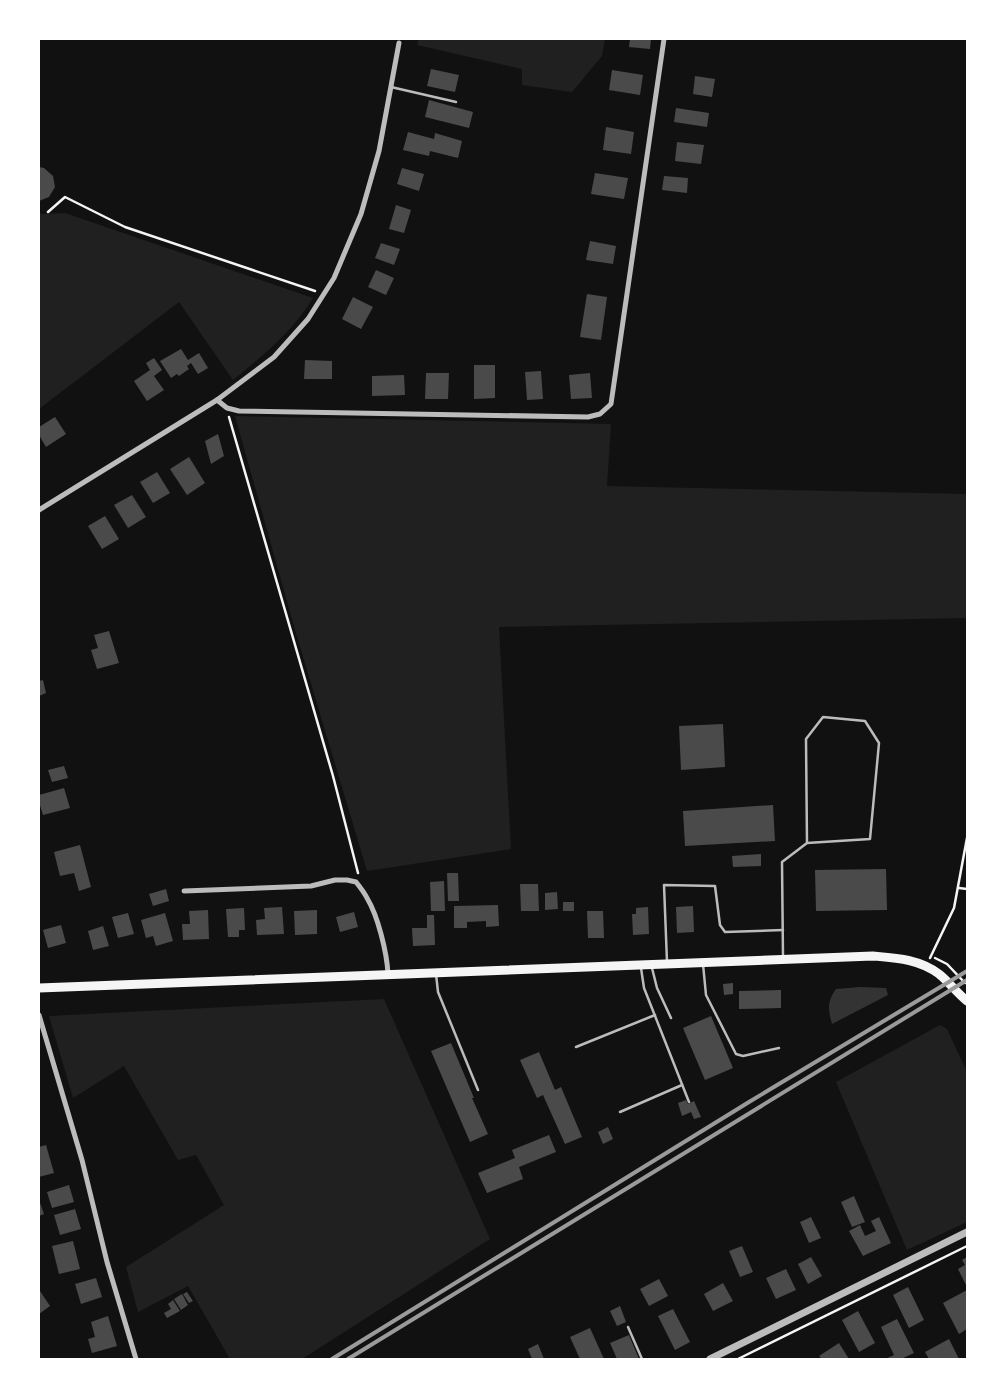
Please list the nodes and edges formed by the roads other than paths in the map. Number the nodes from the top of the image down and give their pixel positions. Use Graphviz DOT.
graph roads {
  1 [pos="664,39"];
  2 [pos="399,43"];
  3 [pos="391,87"];
  4 [pos="456,102"];
  5 [pos="217,400"];
  6 [pos="39,510"];
  7 [pos="807,843"];
  8 [pos="184,891"];
  9 [pos="783,930"];
  10 [pos="783,959"];
  11 [pos="703,962"];
  12 [pos="667,963"];
  13 [pos="640,964"];
  14 [pos="652,964"];
  15 [pos="435,972"];
  16 [pos="388,974"];
  17 [pos="39,988"];
  18 [pos="967,1001"];
  19 [pos="39,1014"];
  20 [pos="655,1016"];
  21 [pos="671,1018"];
  22 [pos="576,1047"];
  23 [pos="779,1048"];
  24 [pos="682,1085"];
  25 [pos="478,1090"];
  26 [pos="689,1102"];
  27 [pos="620,1112"];
  28 [pos="967,1232"];
  29 [pos="628,1327"];
  30 [pos="136,1359"];
  31 [pos="642,1359"];
  32 [pos="710,1359"];
  1 -- 5 [label="street"];
  2 -- 3 [label="street"];
  3 -- 4 [label="lane"];
  3 -- 5 [label="street"];
  5 -- 6 [label="street"];
  7 -- 7 [label="lane"];
  7 -- 9 [label="lane"];
  8 -- 16 [label="street"];
  9 -- 10 [label="lane"];
  9 -- 12 [label="lane"];
  10 -- 11 [label="main road"];
  10 -- 18 [label="main road"];
  11 -- 12 [label="main road"];
  11 -- 23 [label="lane"];
  12 -- 14 [label="main road"];
  13 -- 14 [label="main road"];
  13 -- 15 [label="main road"];
  13 -- 20 [label="lane"];
  14 -- 21 [label="lane"];
  15 -- 16 [label="main road"];
  15 -- 25 [label="lane"];
  16 -- 17 [label="main road"];
  19 -- 30 [label="street"];
  20 -- 22 [label="lane"];
  20 -- 24 [label="lane"];
  24 -- 26 [label="lane"];
  24 -- 27 [label="lane"];
  28 -- 32 [label="street"];
  29 -- 31 [label="lane"];
}
